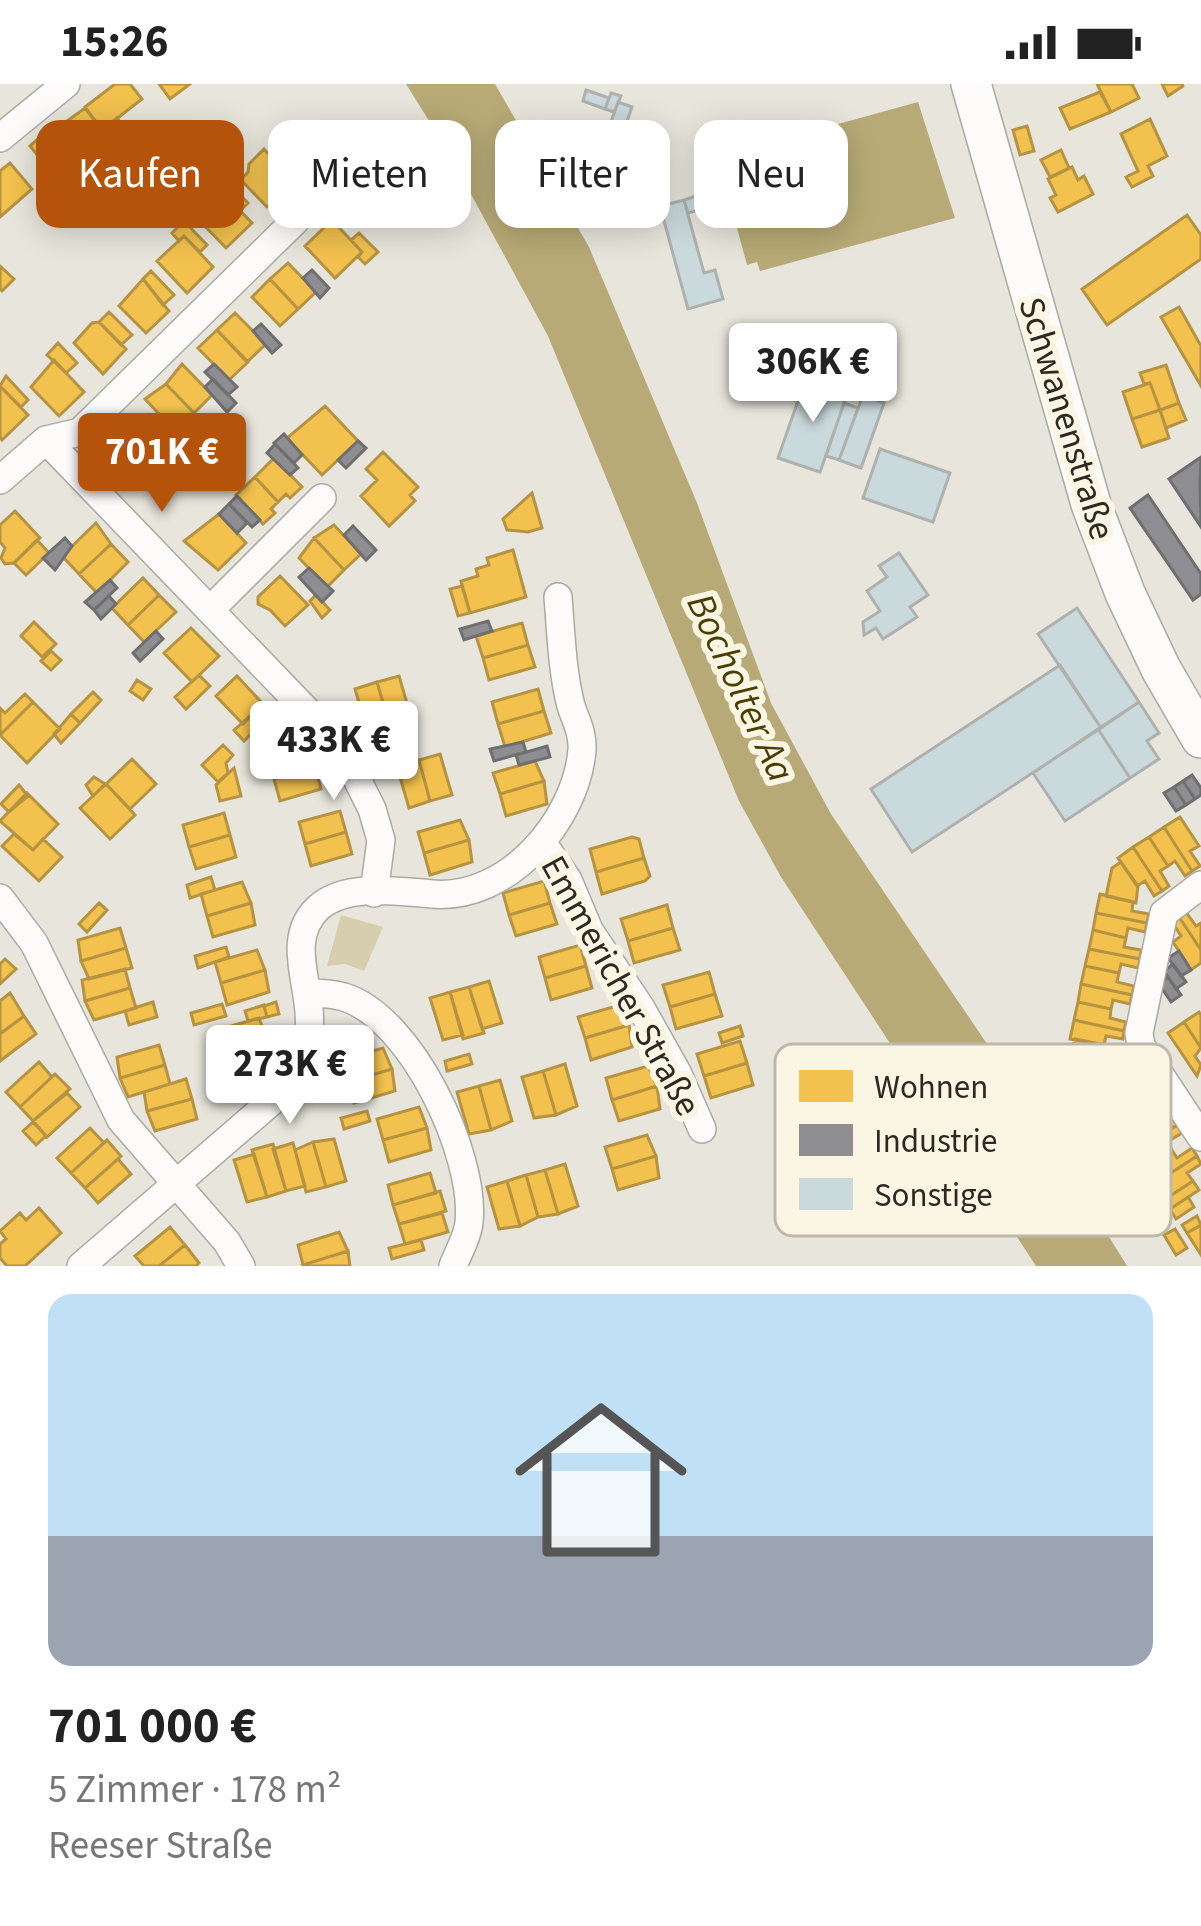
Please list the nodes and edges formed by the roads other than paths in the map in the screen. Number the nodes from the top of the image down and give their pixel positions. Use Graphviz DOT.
graph roads {
  1 [pos="66,84"];
  2 [pos="971,84"];
  3 [pos="0,138"];
  4 [pos="287,228"];
  5 [pos="46,440"];
  6 [pos="0,480"];
  7 [pos="322,498"];
  8 [pos="558,597"];
  9 [pos="210,610"];
  10 [pos="1201,738"];
  11 [pos="542,842"];
  12 [pos="1201,885"];
  13 [pos="374,893"];
  14 [pos="0,898"];
  15 [pos="308,992"];
  16 [pos="1141,1044"];
  17 [pos="1190,1093"];
  18 [pos="701,1130"];
  19 [pos="1201,1137"];
  20 [pos="176,1181"];
  21 [pos="80,1266"];
  22 [pos="242,1266"];
  23 [pos="453,1266"];
  1 -- 3 [label="street"];
  2 -- 10 [label="street, Schwanenstraße"];
  4 -- 5 [label="street"];
  5 -- 6 [label="street"];
  5 -- 9 [label="street"];
  7 -- 9 [label="street"];
  8 -- 11 [label="street"];
  9 -- 13 [label="street"];
  11 -- 13 [label="street"];
  11 -- 18 [label="street, Emmericher Straße"];
  12 -- 16 [label="street"];
  13 -- 15 [label="street"];
  14 -- 20 [label="street"];
  15 -- 20 [label="street"];
  15 -- 23 [label="street"];
  17 -- 19 [label="street"];
  20 -- 21 [label="street"];
  20 -- 22 [label="street"];
}
